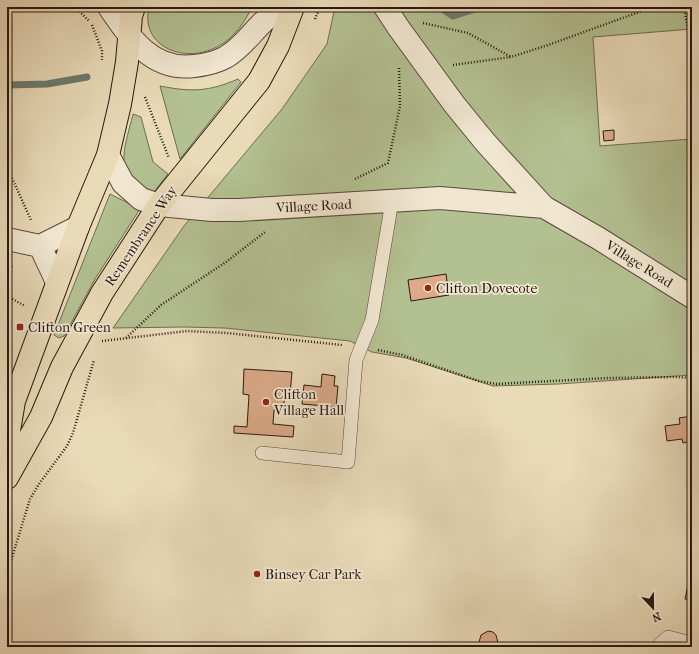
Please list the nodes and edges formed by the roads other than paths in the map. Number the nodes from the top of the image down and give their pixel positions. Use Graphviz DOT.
graph roads {
  1 [pos="109,7"];
  2 [pos="134,7"];
  3 [pos="280,7"];
  4 [pos="293,7"];
  5 [pos="385,7"];
  6 [pos="129,36"];
  7 [pos="108,155"];
  8 [pos="390,202"];
  9 [pos="159,205"];
  10 [pos="544,207"];
  11 [pos="78,227"];
  12 [pos="7,239"];
  13 [pos="40,246"];
  14 [pos="57,282"];
  15 [pos="692,297"];
  16 [pos="7,444"];
  17 [pos="262,453"];
  18 [pos="7,478"];
  19 [pos="692,640"];
  20 [pos="659,647"];
  1 -- 6 [label="street"];
  2 -- 6 [label="highway"];
  3 -- 6 [label="street"];
  4 -- 9 [label="highway, Remembrance Way"];
  5 -- 10 [label="street, Village Road"];
  6 -- 7 [label="highway"];
  7 -- 9 [label="street, Village Road"];
  7 -- 11 [label="highway"];
  8 -- 9 [label="street, Village Road"];
  8 -- 10 [label="street, Village Road"];
  8 -- 17 [label="lane"];
  9 -- 18 [label="highway, Remembrance Way"];
  10 -- 15 [label="street, Village Road"];
  11 -- 13 [label="street"];
  11 -- 14 [label="highway"];
  12 -- 13 [label="street"];
  13 -- 14 [label="street"];
  14 -- 16 [label="highway"];
  19 -- 20 [label="lane"];
}
